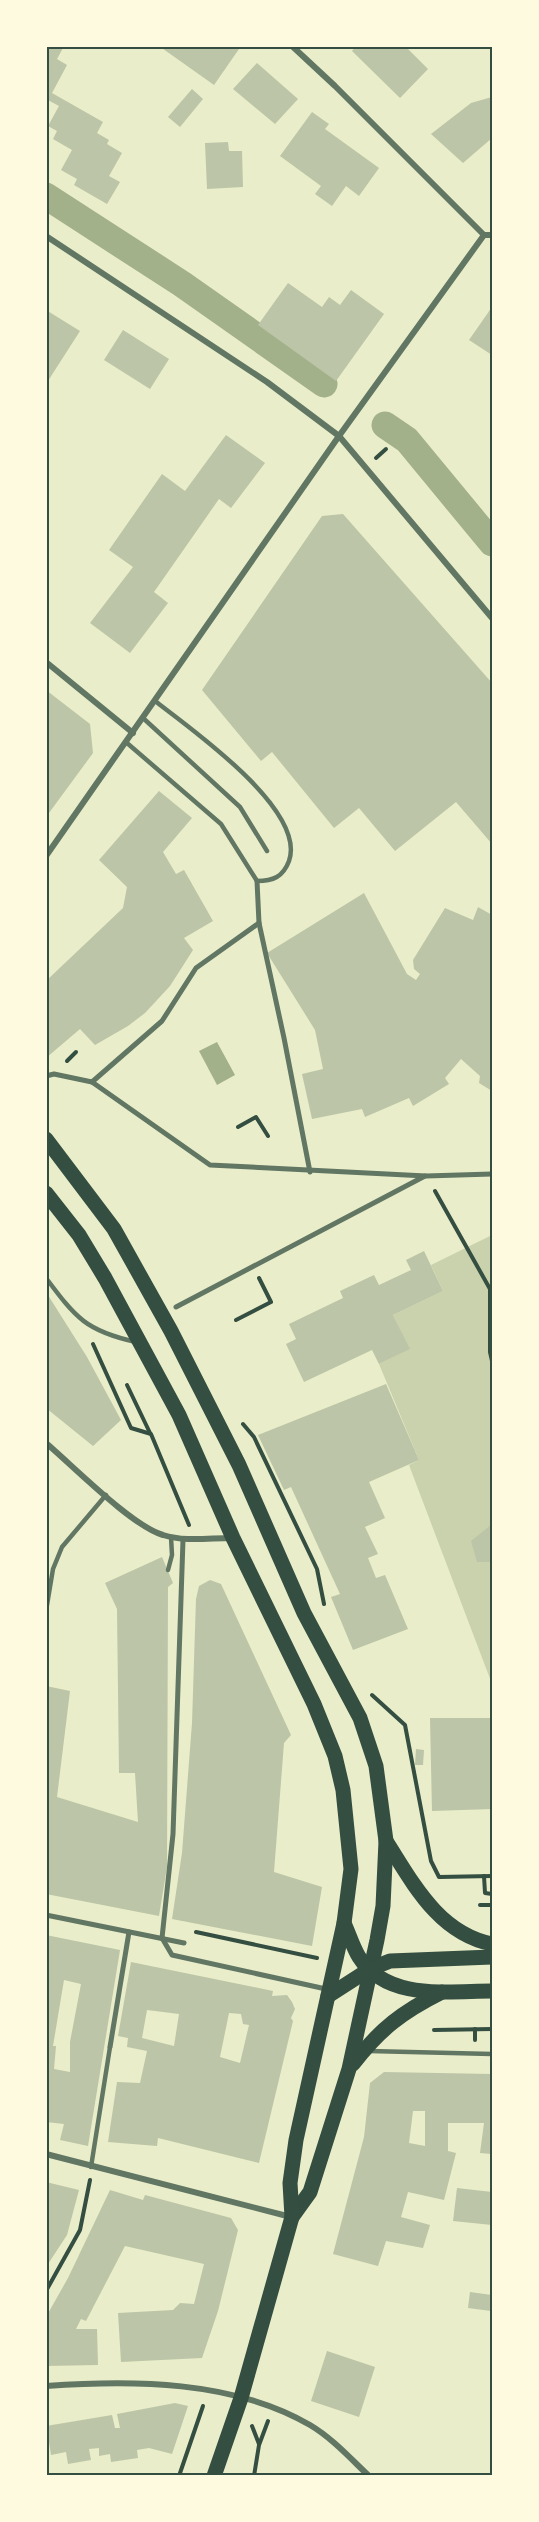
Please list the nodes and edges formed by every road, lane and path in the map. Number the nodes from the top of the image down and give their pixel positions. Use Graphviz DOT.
graph roads {
  1 [pos="292,46"];
  2 [pos="492,235"];
  3 [pos="46,236"];
  4 [pos="484,236"];
  5 [pos="339,436"];
  6 [pos="492,618"];
  7 [pos="46,662"];
  8 [pos="154,701"];
  9 [pos="143,718"];
  10 [pos="133,733"];
  11 [pos="127,743"];
  12 [pos="267,851"];
  13 [pos="46,856"];
  14 [pos="257,881"];
  15 [pos="259,923"];
  16 [pos="46,1076"];
  17 [pos="92,1082"];
  18 [pos="238,1127"];
  19 [pos="268,1136"];
  20 [pos="46,1139"];
  21 [pos="310,1172"];
  22 [pos="492,1174"];
  23 [pos="426,1176"];
  24 [pos="46,1192"];
  25 [pos="253,1265"];
  26 [pos="46,1278"];
  27 [pos="491,1288"];
  28 [pos="176,1307"];
  29 [pos="236,1320"];
  30 [pos="84,1324"];
  31 [pos="140,1343"];
  32 [pos="491,1351"];
  33 [pos="492,1361"];
  34 [pos="127,1385"];
  35 [pos="151,1434"];
  36 [pos="46,1443"];
  37 [pos="106,1495"];
  38 [pos="171,1537"];
  39 [pos="233,1538"];
  40 [pos="194,1539"];
  41 [pos="183,1540"];
  42 [pos="168,1570"];
  43 [pos="46,1611"];
  44 [pos="364,1688"];
  45 [pos="386,1841"];
  46 [pos="484,1876"];
  47 [pos="492,1876"];
  48 [pos="492,1894"];
  49 [pos="480,1905"];
  50 [pos="492,1905"];
  51 [pos="46,1915"];
  52 [pos="344,1923"];
  53 [pos="129,1932"];
  54 [pos="162,1938"];
  55 [pos="184,1942"];
  56 [pos="492,1944"];
  57 [pos="492,1957"];
  58 [pos="336,1962"];
  59 [pos="370,1969"];
  60 [pos="445,1991"];
  61 [pos="492,1991"];
  62 [pos="329,1993"];
  63 [pos="475,2029"];
  64 [pos="492,2029"];
  65 [pos="434,2030"];
  66 [pos="476,2041"];
  67 [pos="110,2046"];
  68 [pos="363,2051"];
  69 [pos="492,2054"];
  70 [pos="349,2069"];
  71 [pos="46,2154"];
  72 [pos="91,2168"];
  73 [pos="292,2217"];
  74 [pos="46,2291"];
  75 [pos="46,2386"];
  76 [pos="208,2391"];
  77 [pos="241,2398"];
  78 [pos="272,2409"];
  79 [pos="179,2475"];
  80 [pos="214,2475"];
  81 [pos="254,2475"];
  82 [pos="369,2475"];
  1 -- 4 [label="street"];
  2 -- 4 [label="street"];
  3 -- 5 [label="street"];
  4 -- 5 [label="street"];
  5 -- 6 [label="street"];
  5 -- 8 [label="street"];
  7 -- 10 [label="street"];
  8 -- 9 [label="street"];
  8 -- 14 [label="lane"];
  9 -- 10 [label="street"];
  9 -- 12 [label="lane"];
  10 -- 11 [label="street"];
  11 -- 13 [label="street"];
  11 -- 14 [label="lane"];
  14 -- 15 [label="street"];
  15 -- 17 [label="street"];
  15 -- 21 [label="street"];
  16 -- 17 [label="street"];
  17 -- 21 [label="street"];
  18 -- 19 [label="path"];
  20 -- 45 [label="main road"];
  21 -- 23 [label="street"];
  22 -- 23 [label="street"];
  23 -- 25 [label="street"];
  23 -- 27 [label="path"];
  24 -- 31 [label="main road"];
  25 -- 28 [label="street"];
  25 -- 29 [label="path"];
  26 -- 30 [label="lane"];
  27 -- 32 [label="path"];
  30 -- 31 [label="lane"];
  30 -- 35 [label="path"];
  31 -- 39 [label="main road"];
  32 -- 33 [label="path"];
  34 -- 35 [label="path"];
  35 -- 40 [label="path"];
  36 -- 37 [label="street"];
  37 -- 38 [label="street"];
  37 -- 43 [label="lane"];
  38 -- 41 [label="street"];
  38 -- 42 [label="lane"];
  39 -- 40 [label="street"];
  39 -- 52 [label="main road"];
  40 -- 41 [label="street"];
  41 -- 54 [label="street"];
  44 -- 46 [label="path"];
  45 -- 56 [label="main road"];
  45 -- 59 [label="main road"];
  46 -- 47 [label="path"];
  46 -- 48 [label="path"];
  49 -- 50 [label="path"];
  51 -- 53 [label="street"];
  52 -- 58 [label="main road"];
  52 -- 59 [label="main road"];
  53 -- 54 [label="street"];
  53 -- 67 [label="street"];
  54 -- 55 [label="street"];
  54 -- 58 [label="path"];
  54 -- 62 [label="street"];
  57 -- 59 [label="main road"];
  58 -- 62 [label="main road"];
  59 -- 60 [label="main road"];
  59 -- 62 [label="main road"];
  59 -- 70 [label="main road"];
  60 -- 61 [label="main road"];
  60 -- 68 [label="main road"];
  62 -- 73 [label="main road"];
  63 -- 64 [label="path"];
  63 -- 65 [label="path"];
  63 -- 66 [label="path"];
  67 -- 72 [label="lane"];
  68 -- 69 [label="lane"];
  68 -- 70 [label="main road"];
  70 -- 73 [label="main road"];
  71 -- 72 [label="street"];
  72 -- 73 [label="street"];
  72 -- 74 [label="path"];
  73 -- 77 [label="main road"];
  75 -- 76 [label="street"];
  76 -- 77 [label="street"];
  76 -- 79 [label="path"];
  77 -- 78 [label="street"];
  77 -- 80 [label="main road"];
  78 -- 81 [label="path"];
  78 -- 82 [label="street"];
}
